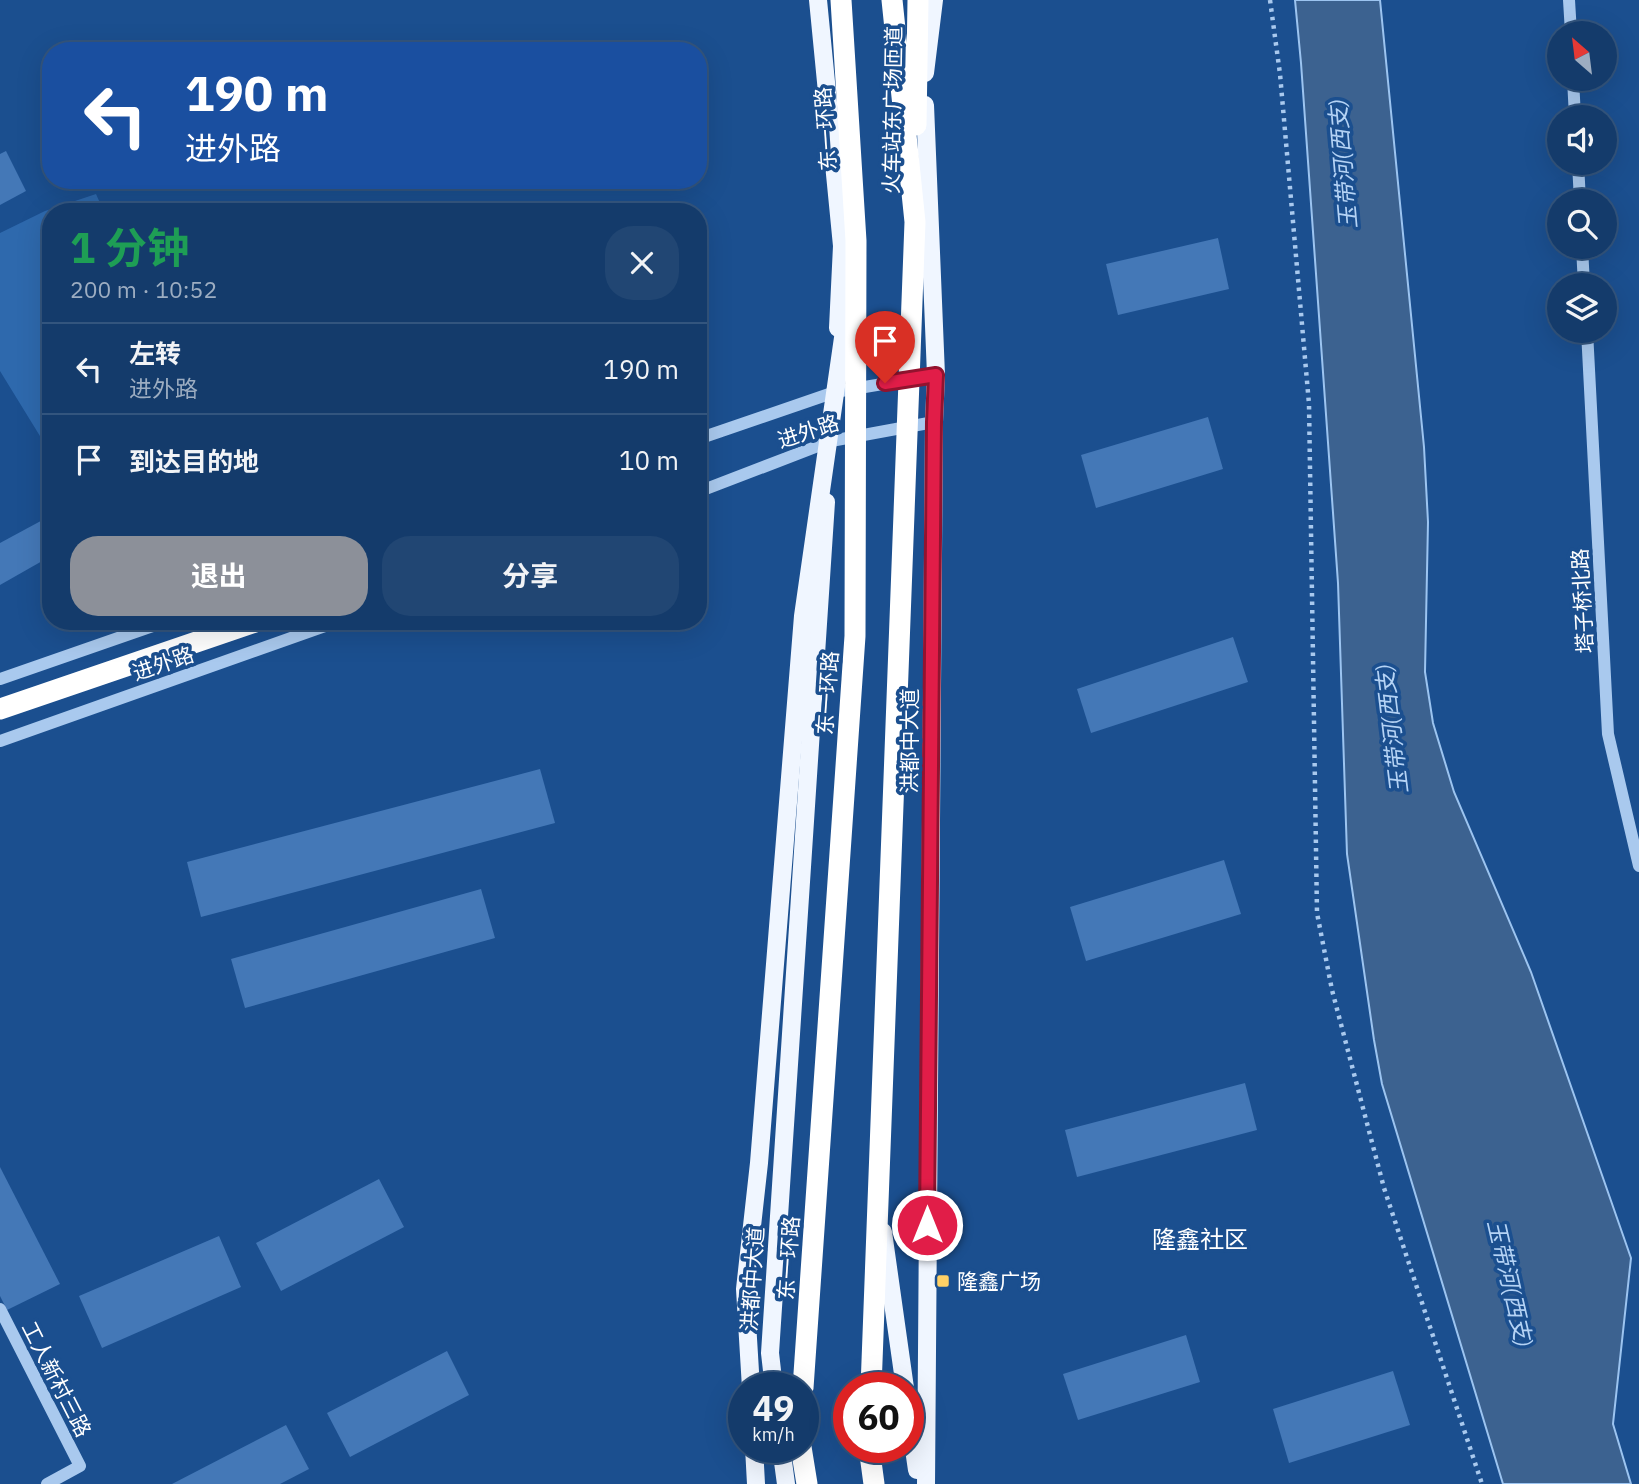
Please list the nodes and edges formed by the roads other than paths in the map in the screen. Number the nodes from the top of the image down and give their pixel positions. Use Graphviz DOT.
graph roads {
  1 [pos="818,0"];
  2 [pos="841,0"];
  3 [pos="892,0"];
  4 [pos="910,0"];
  5 [pos="918,0"];
  6 [pos="934,0"];
  7 [pos="1569,0"];
  8 [pos="1570,21"];
  9 [pos="924,80"];
  10 [pos="915,222"];
  11 [pos="856,241"];
  12 [pos="1588,343"];
  13 [pos="936,375"];
  14 [pos="835,392"];
  15 [pos="934,422"];
  16 [pos="707,436"];
  17 [pos="831,441"];
  18 [pos="707,489"];
  19 [pos="141,630"];
  20 [pos="232,630"];
  21 [pos="314,630"];
  22 [pos="0,679"];
  23 [pos="0,709"];
  24 [pos="0,741"];
  25 [pos="1639,866"];
  26 [pos="878,1195"];
  27 [pos="0,1309"];
  28 [pos="750,1372"];
  29 [pos="772,1372"];
  30 [pos="804,1372"];
  31 [pos="872,1372"];
  32 [pos="903,1372"];
  33 [pos="755,1463"];
  34 [pos="783,1463"];
  35 [pos="804,1463"];
  36 [pos="871,1463"];
  37 [pos="916,1463"];
  38 [pos="47,1484"];
  39 [pos="756,1484"];
  40 [pos="786,1484"];
  41 [pos="807,1484"];
  42 [pos="874,1484"];
  43 [pos="919,1484"];
  44 [pos="926,1484"];
  1 -- 14 [label="main road, 洪都中大道"];
  2 -- 11 [label="highway, 东一环路, bridge"];
  3 -- 10 [label="highway, bridge"];
  4 -- 9 [label="main road, 洪都中大道"];
  5 -- 10 [label="highway, 火车站东广场匝道, bridge"];
  6 -- 9 [label="main road"];
  7 -- 8 [label="street"];
  9 -- 13 [label="main road, 洪都中大道"];
  10 -- 26 [label="highway, bridge"];
  11 -- 28 [label="main road, bridge"];
  11 -- 30 [label="highway, 东一环路, bridge"];
  12 -- 25 [label="street, 塔子桥北路"];
  13 -- 14 [label="street, 进外路"];
  13 -- 15 [label="main road, 洪都中大道"];
  14 -- 16 [label="street, 进外路"];
  14 -- 17 [label="main road, 洪都中大道"];
  15 -- 17 [label="street, 进外路"];
  15 -- 44 [label="main road, 洪都中大道"];
  17 -- 18 [label="street, 进外路"];
  17 -- 29 [label="main road, 洪都中大道"];
  19 -- 22 [label="street, 进外路"];
  20 -- 23 [label="highway"];
  21 -- 24 [label="street, 进外路"];
  26 -- 31 [label="highway, bridge"];
  26 -- 32 [label="main road, bridge"];
  27 -- 38 [label="street, 工人新村三路"];
  33 -- 39 [label="main road"];
  34 -- 40 [label="main road"];
  35 -- 41 [label="highway"];
  36 -- 42 [label="highway"];
  37 -- 43 [label="main road"];
}
